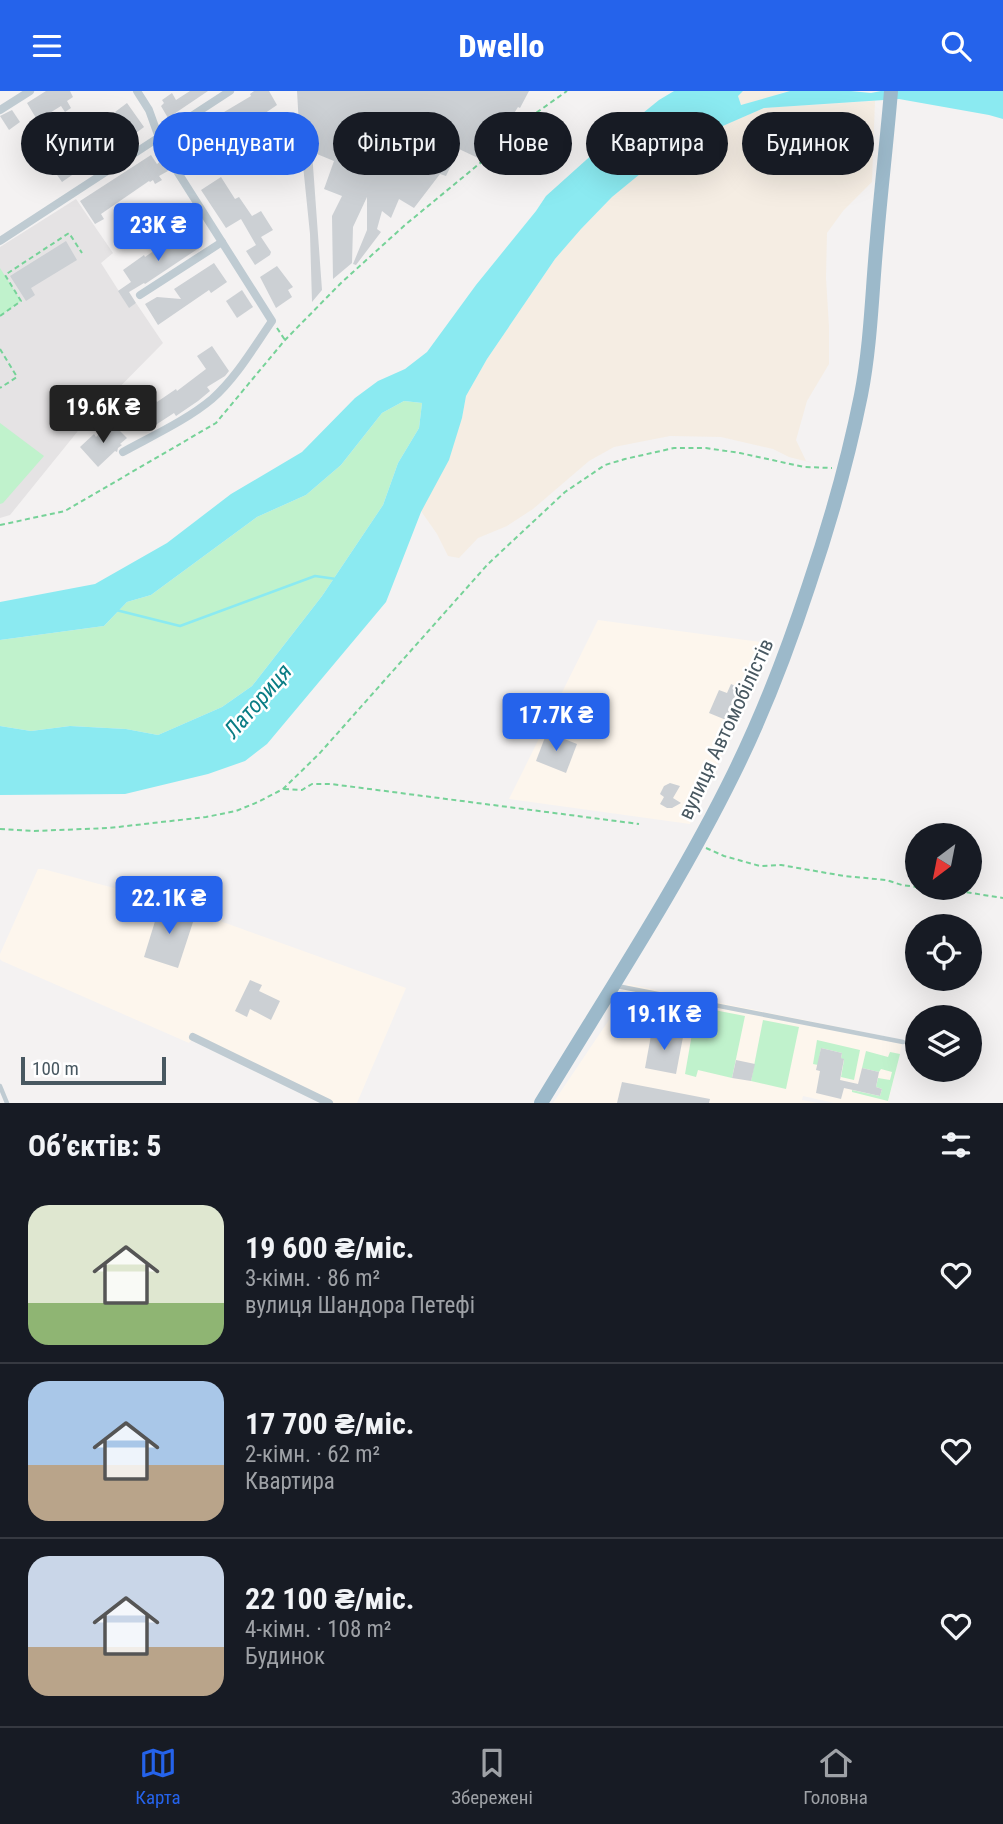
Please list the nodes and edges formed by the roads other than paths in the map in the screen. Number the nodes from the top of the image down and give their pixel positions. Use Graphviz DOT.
graph roads {
  1 [pos="30,91"];
  2 [pos="137,91"];
  3 [pos="230,91"];
  4 [pos="891,91"];
  5 [pos="0,110"];
  6 [pos="198,112"];
  7 [pos="153,121"];
  8 [pos="153,141"];
  9 [pos="180,175"];
  10 [pos="0,241"];
  11 [pos="222,241"];
  12 [pos="140,295"];
  13 [pos="123,452"];
  14 [pos="613,985"];
  15 [pos="193,1037"];
  16 [pos="903,1042"];
  17 [pos="0,1086"];
  18 [pos="323,1102"];
  19 [pos="7,1103"];
  20 [pos="541,1103"];
  1 -- 5 [label="street"];
  2 -- 7 [label="street"];
  3 -- 6 [label="street"];
  4 -- 14 [label="highway, вулиця Автомобілістів"];
  8 -- 10 [label="street"];
  9 -- 11 [label="street"];
  11 -- 12 [label="street"];
  11 -- 13 [label="street"];
  14 -- 16 [label="lane"];
  14 -- 20 [label="highway, вулиця Автомобілістів"];
  15 -- 18 [label="street"];
  17 -- 19 [label="lane"];
}
